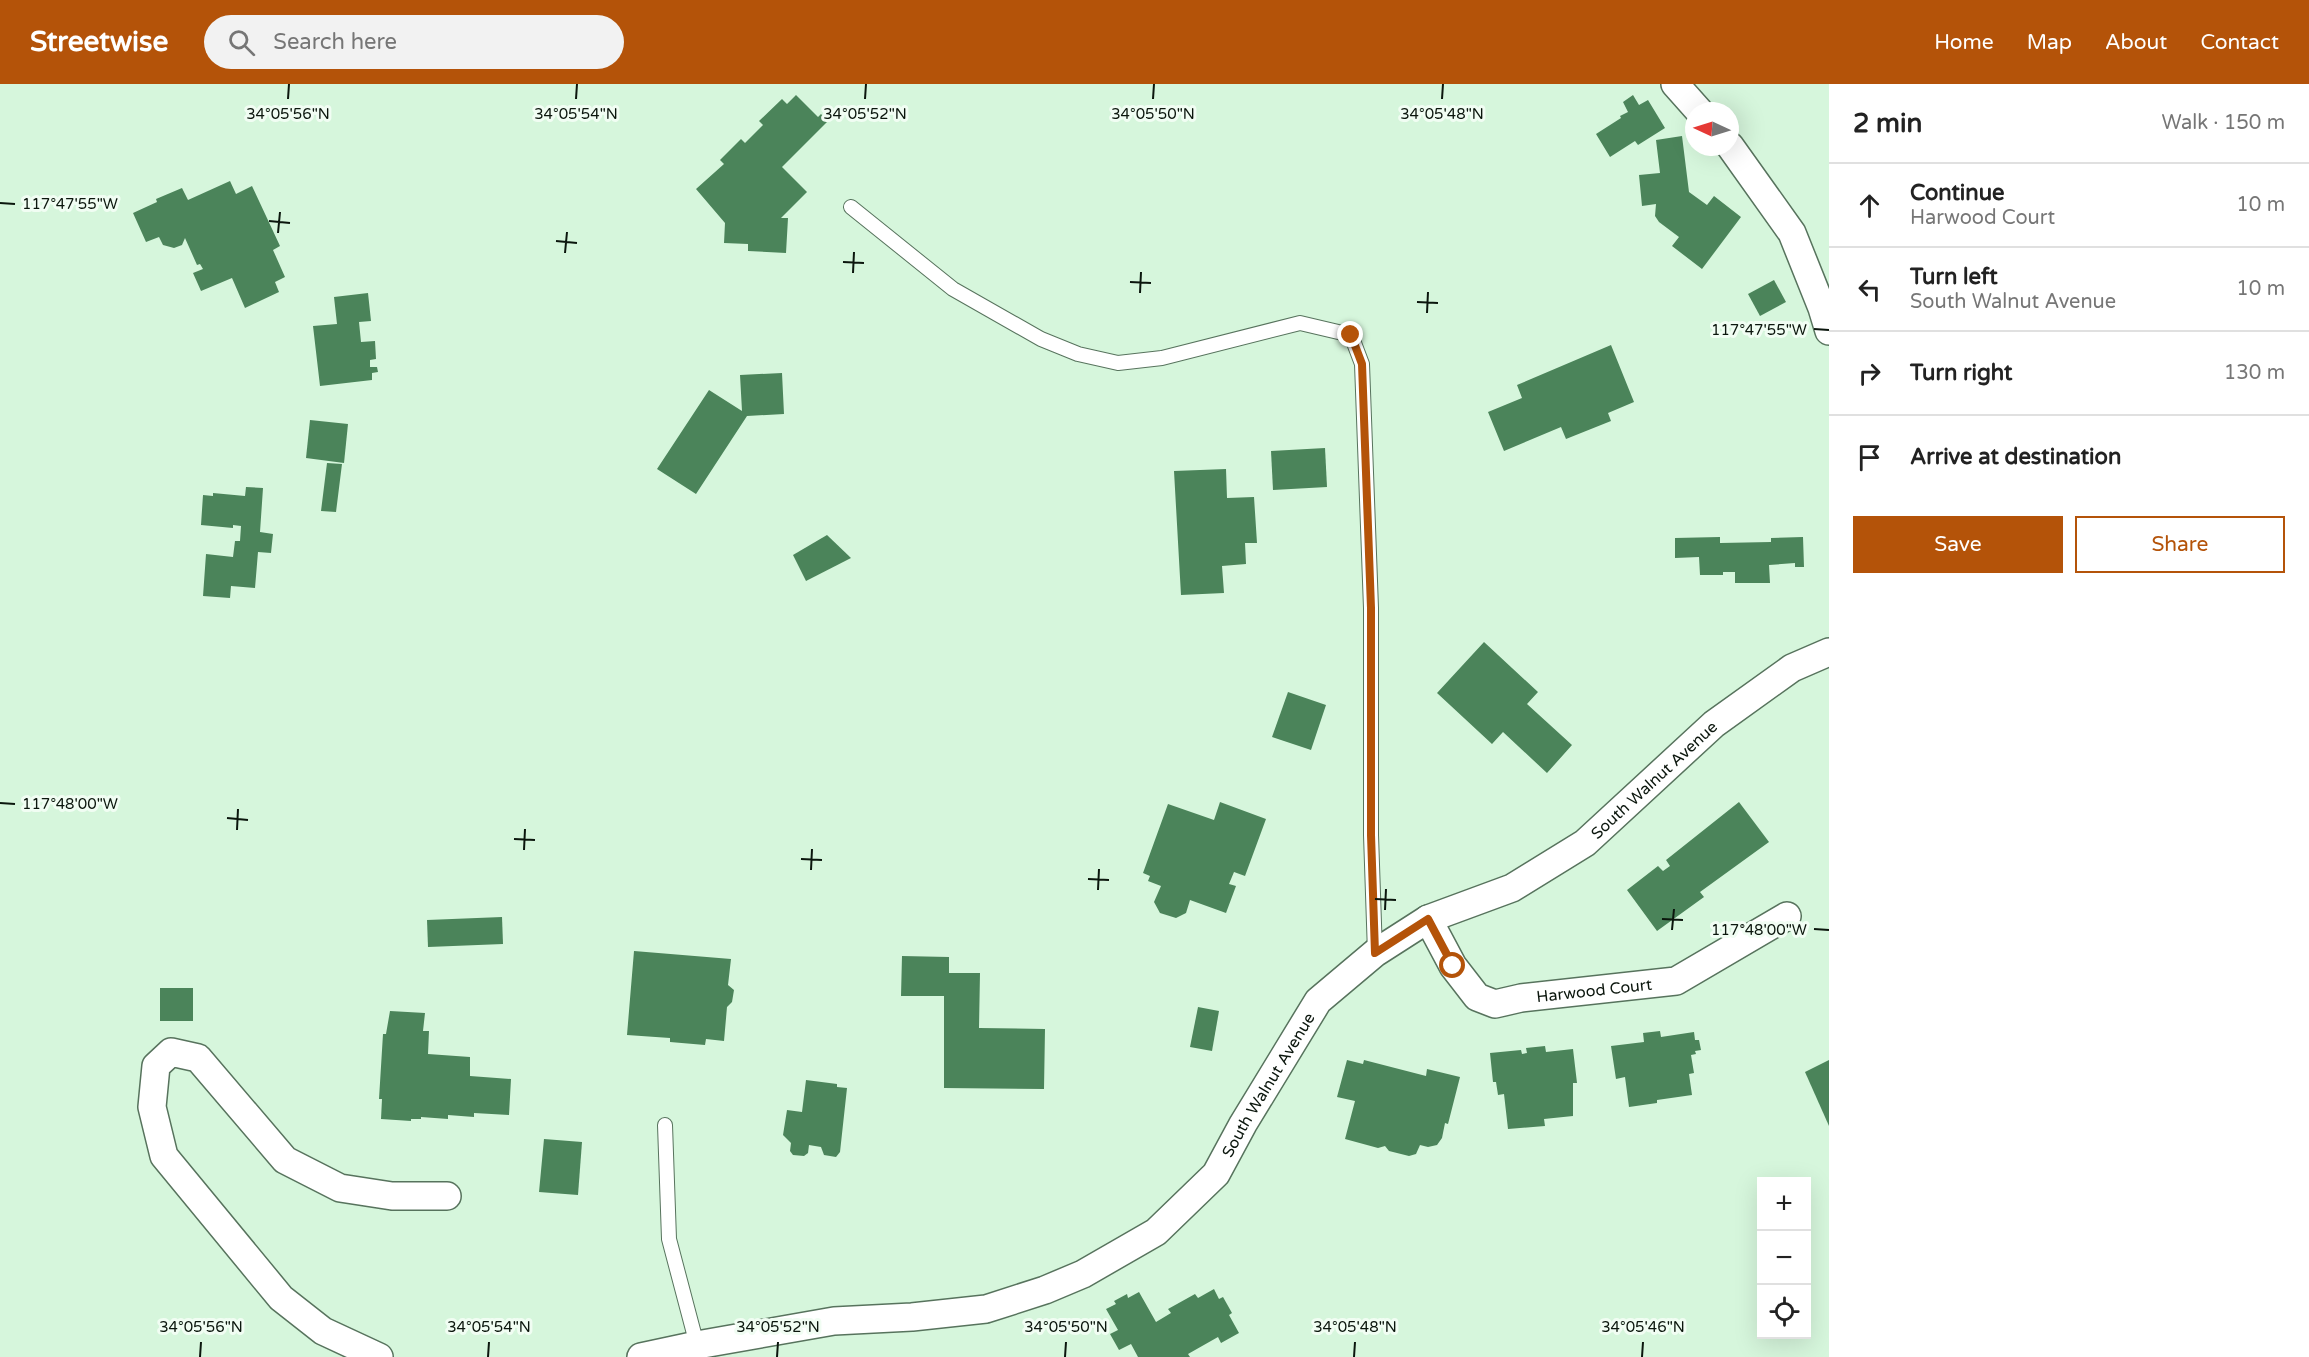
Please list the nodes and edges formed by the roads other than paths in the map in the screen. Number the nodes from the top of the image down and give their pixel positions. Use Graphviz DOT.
graph roads {
  1 [pos="1675,84"];
  2 [pos="1691,102"];
  3 [pos="1737,156"];
  4 [pos="851,207"];
  5 [pos="1829,330"];
  6 [pos="1829,652"];
  7 [pos="1787,916"];
  8 [pos="1428,919"];
  9 [pos="1375,953"];
  10 [pos="664,1125"];
  11 [pos="447,1196"];
  12 [pos="698,1345"];
  13 [pos="379,1357"];
  14 [pos="641,1357"];
  1 -- 2 [label="street"];
  3 -- 5 [label="street"];
  4 -- 9 [label="lane"];
  6 -- 8 [label="street, South Walnut Avenue"];
  7 -- 8 [label="street, Harwood Court"];
  8 -- 9 [label="street, South Walnut Avenue"];
  9 -- 12 [label="street, South Walnut Avenue"];
  10 -- 12 [label="lane"];
  11 -- 13 [label="street"];
  12 -- 14 [label="street, South Walnut Avenue"];
}
